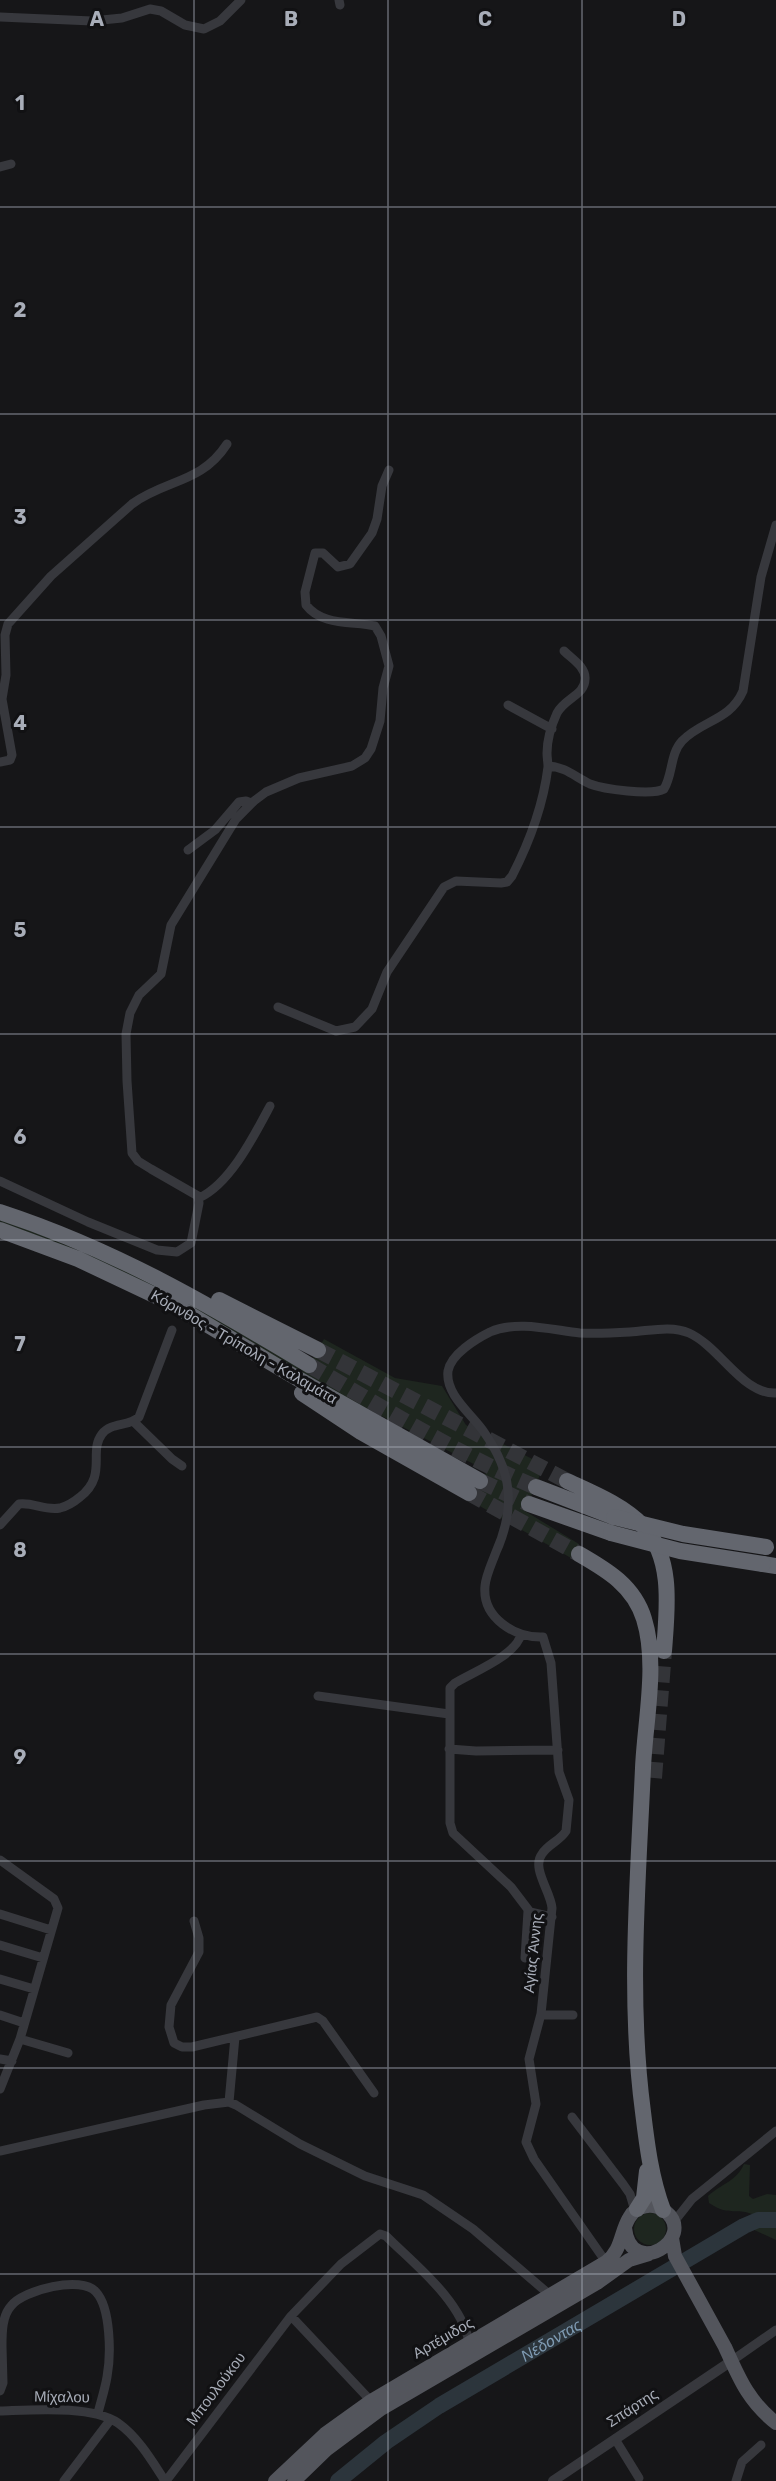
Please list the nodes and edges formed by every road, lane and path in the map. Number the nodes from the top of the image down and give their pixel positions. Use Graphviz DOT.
graph roads {
  1 [pos="241,0"];
  2 [pos="0,16"];
  3 [pos="10,164"];
  4 [pos="0,167"];
  5 [pos="227,444"];
  6 [pos="389,470"];
  7 [pos="776,525"];
  8 [pos="564,651"];
  9 [pos="508,705"];
  10 [pos="552,729"];
  11 [pos="0,762"];
  12 [pos="548,766"];
  13 [pos="251,803"];
  14 [pos="188,850"];
  15 [pos="278,1007"];
  16 [pos="270,1106"];
  17 [pos="0,1181"];
  18 [pos="199,1198"];
  19 [pos="0,1212"];
  20 [pos="0,1230"];
  21 [pos="116,1257"];
  22 [pos="172,1330"];
  23 [pos="318,1350"];
  24 [pos="309,1365"];
  25 [pos="776,1393"];
  26 [pos="134,1422"];
  27 [pos="182,1466"];
  28 [pos="567,1480"];
  29 [pos="474,1487"];
  30 [pos="536,1487"];
  31 [pos="530,1504"];
  32 [pos="0,1525"];
  33 [pos="613,1525"];
  34 [pos="771,1548"];
  35 [pos="579,1554"];
  36 [pos="770,1565"];
  37 [pos="521,1634"];
  38 [pos="664,1651"];
  39 [pos="318,1696"];
  40 [pos="449,1714"];
  41 [pos="448,1749"];
  42 [pos="558,1750"];
  43 [pos="654,1778"];
  44 [pos="0,1860"];
  45 [pos="638,1891"];
  46 [pos="528,1911"];
  47 [pos="0,1914"];
  48 [pos="552,1917"];
  49 [pos="194,1921"];
  50 [pos="51,1930"];
  51 [pos="0,1945"];
  52 [pos="43,1958"];
  53 [pos="525,1958"];
  54 [pos="0,1979"];
  55 [pos="34,1989"];
  56 [pos="0,2015"];
  57 [pos="541,2015"];
  58 [pos="573,2015"];
  59 [pos="24,2023"];
  60 [pos="235,2037"];
  61 [pos="20,2039"];
  62 [pos="68,2053"];
  63 [pos="0,2059"];
  64 [pos="12,2061"];
  65 [pos="0,2089"];
  66 [pos="374,2092"];
  67 [pos="229,2102"];
  68 [pos="572,2117"];
  69 [pos="776,2132"];
  70 [pos="648,2149"];
  71 [pos="0,2151"];
  72 [pos="636,2210"];
  73 [pos="667,2214"];
  74 [pos="626,2228"];
  75 [pos="662,2255"];
  76 [pos="606,2262"];
  77 [pos="549,2295"];
  78 [pos="291,2316"];
  79 [pos="776,2330"];
  80 [pos="469,2342"];
  81 [pos="1,2346"];
  82 [pos="730,2362"];
  83 [pos="0,2391"];
  84 [pos="371,2401"];
  85 [pos="0,2411"];
  86 [pos="98,2413"];
  87 [pos="111,2419"];
  88 [pos="776,2423"];
  89 [pos="615,2439"];
  90 [pos="761,2445"];
  91 [pos="639,2478"];
  92 [pos="64,2481"];
  93 [pos="165,2481"];
  94 [pos="275,2481"];
  95 [pos="294,2481"];
  96 [pos="553,2481"];
  97 [pos="736,2481"];
  1 -- 2 [label="street"];
  3 -- 4 [label="street"];
  5 -- 11 [label="street"];
  6 -- 13 [label="street"];
  7 -- 12 [label="street"];
  8 -- 10 [label="street"];
  9 -- 10 [label="street"];
  10 -- 12 [label="street"];
  12 -- 15 [label="street"];
  13 -- 14 [label="street"];
  13 -- 18 [label="street"];
  16 -- 18 [label="street"];
  17 -- 18 [label="street"];
  19 -- 21 [label="highway, Κόρινθος - Τρίπολη - Καλαμάτα"];
  20 -- 29 [label="highway, Κόρινθος - Τρίπολη - Καλαμάτα"];
  21 -- 23 [label="highway"];
  21 -- 24 [label="highway, Κόρινθος - Τρίπολη - Καλαμάτα"];
  22 -- 26 [label="street"];
  25 -- 37 [label="street, Αγίας Άννης"];
  26 -- 27 [label="street"];
  26 -- 32 [label="street"];
  28 -- 38 [label="highway"];
  30 -- 33 [label="highway"];
  31 -- 33 [label="highway"];
  33 -- 34 [label="highway, bridge"];
  33 -- 36 [label="highway, bridge"];
  35 -- 45 [label="highway"];
  37 -- 40 [label="street"];
  37 -- 42 [label="street, Αγίας Άννης"];
  39 -- 40 [label="street"];
  40 -- 41 [label="street"];
  41 -- 42 [label="street"];
  41 -- 46 [label="street"];
  42 -- 48 [label="street, Αγίας Άννης"];
  43 -- 45 [label="highway"];
  44 -- 50 [label="street"];
  45 -- 70 [label="highway"];
  46 -- 48 [label="street"];
  46 -- 53 [label="street"];
  47 -- 50 [label="street"];
  48 -- 57 [label="street, Αγίας Άννης"];
  49 -- 60 [label="street"];
  50 -- 52 [label="street"];
  51 -- 52 [label="street"];
  52 -- 55 [label="street"];
  54 -- 55 [label="street"];
  55 -- 59 [label="street"];
  56 -- 59 [label="street"];
  57 -- 58 [label="street"];
  57 -- 76 [label="street, Αγίας Άννης"];
  59 -- 61 [label="street"];
  60 -- 66 [label="street"];
  60 -- 67 [label="street"];
  61 -- 62 [label="street"];
  61 -- 64 [label="street"];
  63 -- 64 [label="street"];
  64 -- 65 [label="street"];
  67 -- 71 [label="street"];
  67 -- 77 [label="street"];
  68 -- 72 [label="street"];
  69 -- 73 [label="street"];
  70 -- 72 [label="highway"];
  70 -- 73 [label="highway"];
  72 -- 73 [label="main road"];
  72 -- 74 [label="main road"];
  73 -- 75 [label="main road"];
  74 -- 75 [label="main road"];
  74 -- 76 [label="main road, Αρτέμιδος"];
  75 -- 82 [label="main road"];
  75 -- 95 [label="main road, Αρτέμιδος"];
  76 -- 77 [label="main road, Αρτέμιδος"];
  77 -- 80 [label="main road, Αρτέμιδος"];
  78 -- 80 [label="street, Μπουλούκου"];
  78 -- 84 [label="street"];
  78 -- 93 [label="street, Μπουλούκου"];
  79 -- 82 [label="street"];
  80 -- 84 [label="main road, Αρτέμιδος"];
  81 -- 83 [label="street"];
  81 -- 86 [label="street"];
  82 -- 88 [label="main road"];
  82 -- 89 [label="street, Σπάρτης"];
  84 -- 94 [label="main road, Αρτέμιδος"];
  85 -- 86 [label="street, Μίχαλου"];
  86 -- 87 [label="street, Μίχαλου"];
  87 -- 92 [label="street"];
  87 -- 93 [label="street, Μίχαλου"];
  89 -- 91 [label="street"];
  89 -- 96 [label="street, Σπάρτης"];
  90 -- 97 [label="street"];
}
